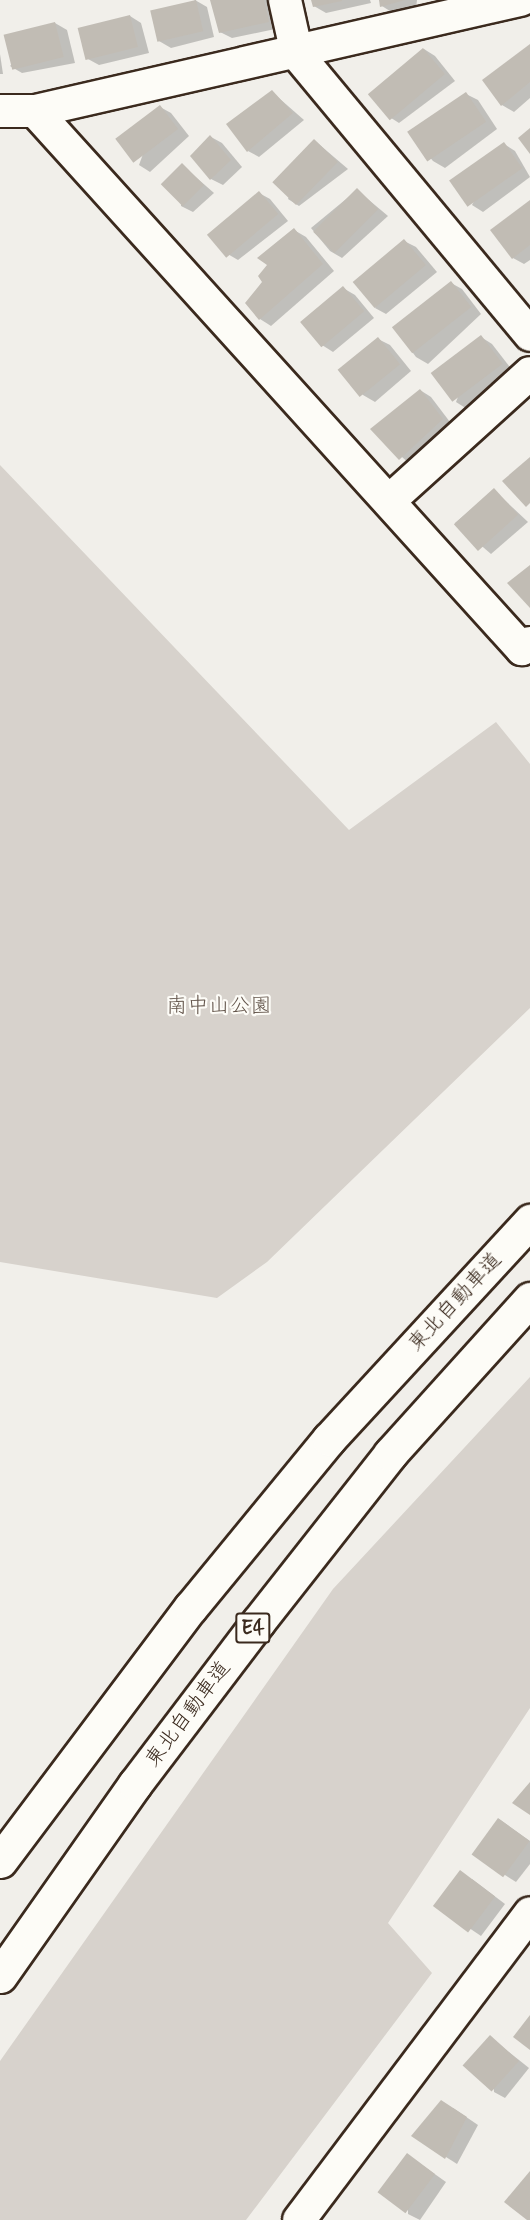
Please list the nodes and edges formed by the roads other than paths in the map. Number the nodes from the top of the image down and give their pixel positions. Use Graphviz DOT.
graph roads {
  1 [pos="285,0"];
  2 [pos="521,0"];
  3 [pos="297,54"];
  4 [pos="0,111"];
  5 [pos="35,111"];
  6 [pos="530,336"];
  7 [pos="530,373"];
  8 [pos="389,501"];
  9 [pos="530,643"];
  10 [pos="530,1221"];
  11 [pos="530,1299"];
  12 [pos="0,1860"];
  13 [pos="525,1930"];
  14 [pos="0,1976"];
  15 [pos="299,2220"];
  1 -- 3 [label="street"];
  2 -- 3 [label="street"];
  3 -- 5 [label="street"];
  3 -- 6 [label="street"];
  4 -- 5 [label="street"];
  5 -- 8 [label="street"];
  7 -- 8 [label="street"];
  8 -- 9 [label="street"];
  10 -- 12 [label="highway, 東北自動車道"];
  11 -- 14 [label="highway, 東北自動車道 / E4"];
  13 -- 15 [label="street"];
}
